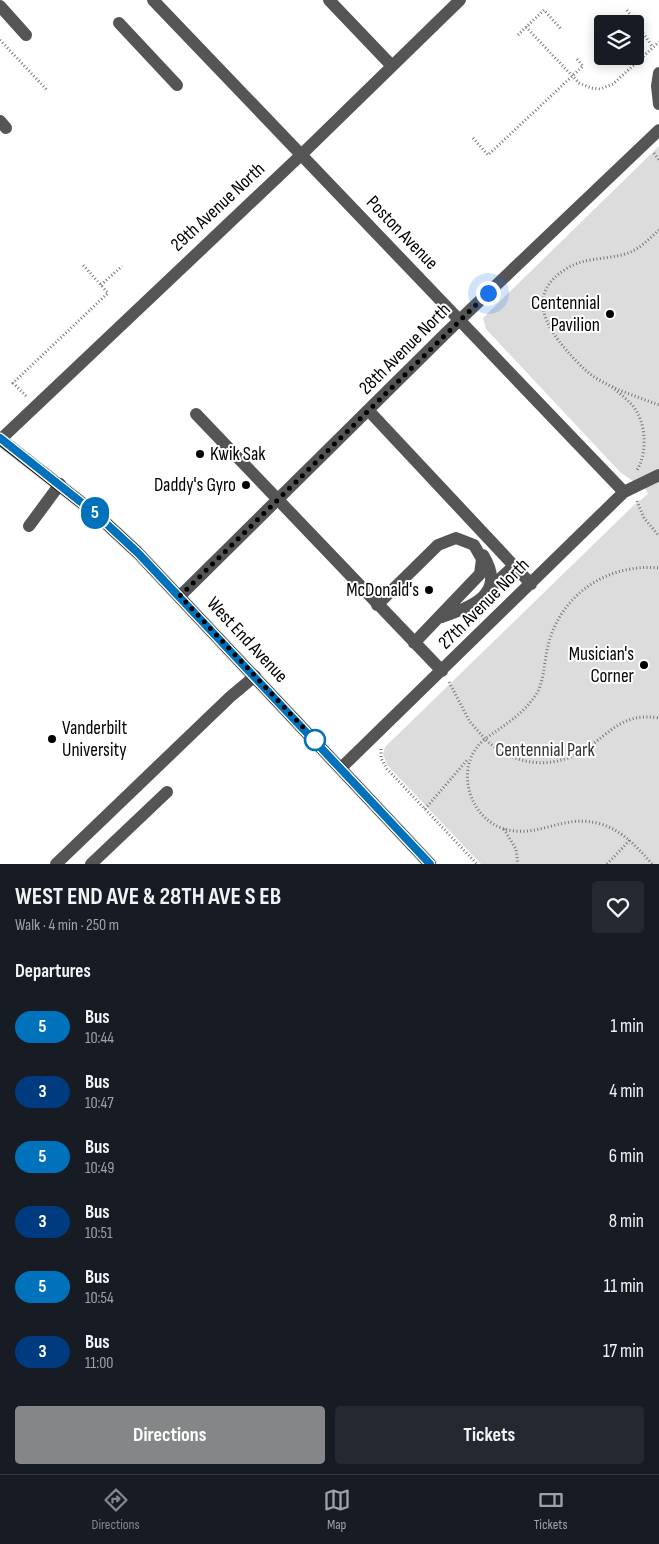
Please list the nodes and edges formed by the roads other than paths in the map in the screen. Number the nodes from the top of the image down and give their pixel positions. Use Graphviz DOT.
graph roads {
  1 [pos="153,0"];
  2 [pos="330,0"];
  3 [pos="460,0"];
  4 [pos="0,6"];
  5 [pos="119,23"];
  6 [pos="26,35"];
  7 [pos="392,66"];
  8 [pos="659,73"];
  9 [pos="177,85"];
  10 [pos="659,104"];
  11 [pos="659,130"];
  12 [pos="301,155"];
  13 [pos="460,321"];
  14 [pos="369,411"];
  15 [pos="196,414"];
  16 [pos="0,439"];
  17 [pos="659,475"];
  18 [pos="60,484"];
  19 [pos="624,492"];
  20 [pos="278,501"];
  21 [pos="29,526"];
  22 [pos="491,541"];
  23 [pos="473,544"];
  24 [pos="514,566"];
  25 [pos="531,584"];
  26 [pos="489,589"];
  27 [pos="180,596"];
  28 [pos="377,605"];
  29 [pos="440,617"];
  30 [pos="414,643"];
  31 [pos="256,676"];
  32 [pos="445,676"];
  33 [pos="341,768"];
  34 [pos="167,792"];
  35 [pos="56,864"];
  36 [pos="91,864"];
  37 [pos="430,864"];
  1 -- 12 [label="street, Poston Avenue"];
  2 -- 7 [label="street"];
  3 -- 7 [label="street, 29th Avenue North"];
  4 -- 6 [label="street"];
  5 -- 9 [label="street"];
  7 -- 12 [label="street, 29th Avenue North"];
  8 -- 10 [label="street"];
  11 -- 13 [label="street, 28th Avenue North"];
  12 -- 13 [label="street, Poston Avenue"];
  12 -- 16 [label="street, 29th Avenue North"];
  13 -- 14 [label="street, 28th Avenue North"];
  13 -- 19 [label="street, Poston Avenue"];
  14 -- 20 [label="street, 28th Avenue North"];
  14 -- 22 [label="street"];
  15 -- 20 [label="street"];
  16 -- 18 [label="main road, West End Avenue"];
  17 -- 19 [label="street, 27th Avenue North"];
  18 -- 21 [label="street"];
  18 -- 27 [label="main road, West End Avenue"];
  19 -- 25 [label="street, 27th Avenue North"];
  20 -- 27 [label="street, 28th Avenue North"];
  20 -- 28 [label="street"];
  22 -- 23 [label="street"];
  22 -- 24 [label="street"];
  23 -- 26 [label="street"];
  23 -- 28 [label="street"];
  23 -- 29 [label="street"];
  24 -- 25 [label="street"];
  24 -- 26 [label="street"];
  25 -- 32 [label="street, 27th Avenue North"];
  26 -- 29 [label="street"];
  27 -- 31 [label="main road, West End Avenue"];
  28 -- 30 [label="street"];
  29 -- 30 [label="street"];
  30 -- 32 [label="street"];
  31 -- 33 [label="main road, West End Avenue"];
  31 -- 35 [label="street"];
  32 -- 33 [label="street, 27th Avenue North"];
  33 -- 37 [label="main road, West End Avenue"];
  34 -- 36 [label="street"];
}
